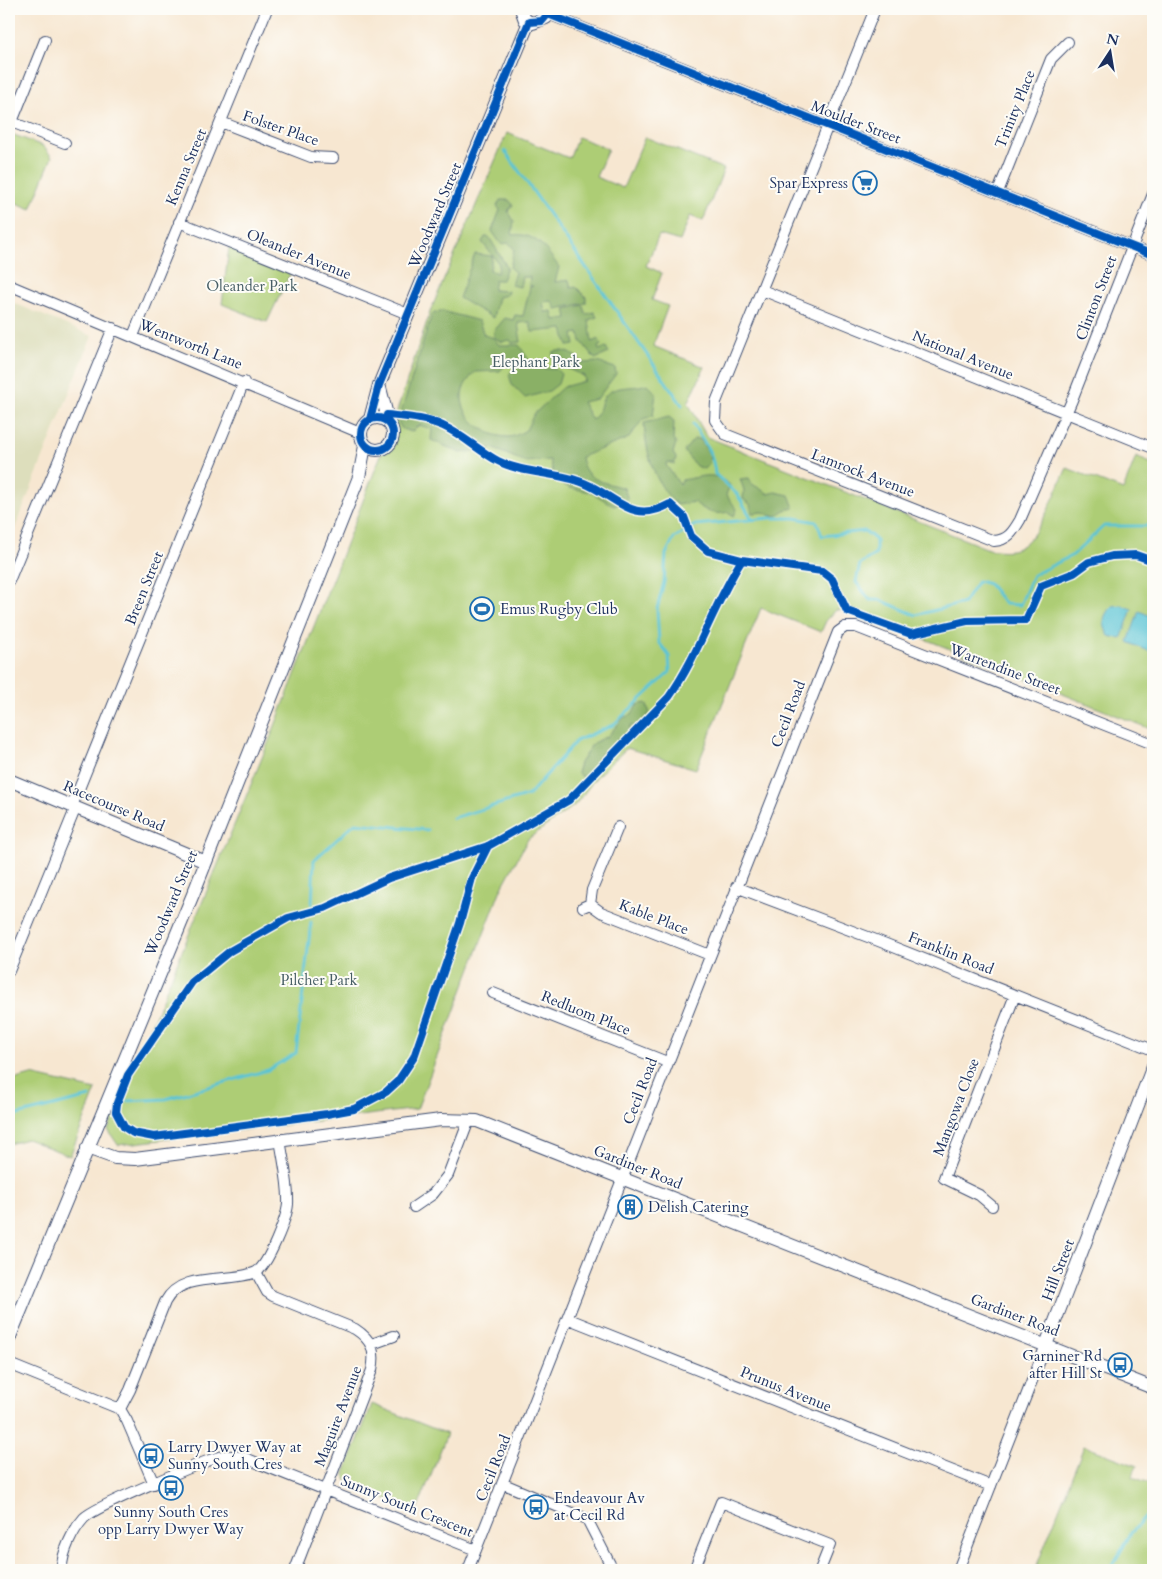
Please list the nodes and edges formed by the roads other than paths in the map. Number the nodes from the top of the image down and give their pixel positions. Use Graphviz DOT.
graph roads {
  1 [pos="267,9"];
  2 [pos="521,9"];
  3 [pos="875,9"];
  4 [pos="549,12"];
  5 [pos="529,22"];
  6 [pos="45,40"];
  7 [pos="1068,42"];
  8 [pos="10,122"];
  9 [pos="221,122"];
  10 [pos="827,126"];
  11 [pos="65,143"];
  12 [pos="333,158"];
  13 [pos="998,192"];
  14 [pos="1153,194"];
  15 [pos="179,222"];
  16 [pos="1132,246"];
  17 [pos="1153,255"];
  18 [pos="9,285"];
  19 [pos="762,290"];
  20 [pos="408,314"];
  21 [pos="113,328"];
  22 [pos="133,336"];
  23 [pos="244,382"];
  24 [pos="379,385"];
  25 [pos="1067,412"];
  26 [pos="370,419"];
  27 [pos="389,423"];
  28 [pos="360,433"];
  29 [pos="365,446"];
  30 [pos="1153,448"];
  31 [pos="380,450"];
  32 [pos="359,477"];
  33 [pos="9,581"];
  34 [pos="845,627"];
  35 [pos="1153,744"];
  36 [pos="9,780"];
  37 [pos="74,807"];
  38 [pos="618,827"];
  39 [pos="206,862"];
  40 [pos="736,887"];
  41 [pos="710,955"];
  42 [pos="9,971"];
  43 [pos="493,993"];
  44 [pos="1015,995"];
  45 [pos="1153,1050"];
  46 [pos="667,1062"];
  47 [pos="1153,1066"];
  48 [pos="469,1120"];
  49 [pos="280,1139"];
  50 [pos="87,1148"];
  51 [pos="622,1178"];
  52 [pos="992,1206"];
  53 [pos="414,1207"];
  54 [pos="256,1272"];
  55 [pos="569,1319"];
  56 [pos="394,1336"];
  57 [pos="9,1339"];
  58 [pos="372,1344"];
  59 [pos="1046,1345"];
  60 [pos="9,1364"];
  61 [pos="1153,1388"];
  62 [pos="120,1409"];
  63 [pos="154,1484"];
  64 [pos="504,1484"];
  65 [pos="991,1486"];
  66 [pos="326,1490"];
  67 [pos="476,1550"];
  68 [pos="62,1570"];
  69 [pos="295,1570"];
  70 [pos="468,1570"];
  71 [pos="614,1570"];
  72 [pos="694,1570"];
  73 [pos="820,1570"];
  74 [pos="958,1570"];
  1 -- 9 [label="street, Kenna Street"];
  2 -- 5 [label="street"];
  3 -- 10 [label="street, Lamrock Avenue"];
  4 -- 5 [label="street"];
  4 -- 10 [label="street, Moulder Street"];
  5 -- 20 [label="street, Woodward Street"];
  6 -- 8 [label="street"];
  7 -- 13 [label="street, Trinity Place"];
  8 -- 11 [label="street"];
  9 -- 12 [label="street, Folster Place"];
  9 -- 15 [label="street, Kenna Street"];
  10 -- 13 [label="street, Moulder Street"];
  10 -- 19 [label="street, Lamrock Avenue"];
  13 -- 16 [label="street, Moulder Street"];
  14 -- 16 [label="street, Clinton Street"];
  15 -- 20 [label="street, Oleander Avenue"];
  15 -- 22 [label="street, Kenna Street"];
  16 -- 17 [label="street, Moulder Street"];
  16 -- 25 [label="street, Clinton Street"];
  18 -- 21 [label="street, Wentworth Lane"];
  19 -- 25 [label="street, National Avenue"];
  19 -- 25 [label="street, Lamrock Avenue"];
  20 -- 24 [label="street, Woodward Street"];
  21 -- 22 [label="street, Wentworth Lane"];
  21 -- 33 [label="street"];
  22 -- 23 [label="street, Wentworth Lane"];
  23 -- 28 [label="street, Wentworth Lane"];
  23 -- 37 [label="street, Breen Street"];
  24 -- 26 [label="street, Woodward Street"];
  24 -- 27 [label="street"];
  25 -- 30 [label="street, National Avenue"];
  26 -- 27 [label="street"];
  26 -- 28 [label="street"];
  27 -- 31 [label="street"];
  28 -- 29 [label="street"];
  29 -- 31 [label="street"];
  29 -- 32 [label="street, Woodward Street"];
  31 -- 32 [label="street, Woodward Street"];
  32 -- 39 [label="street, Woodward Street"];
  34 -- 35 [label="street, Warrendine Street"];
  34 -- 40 [label="street, Cecil Road"];
  36 -- 37 [label="street, Racecourse Road"];
  37 -- 39 [label="street, Racecourse Road"];
  37 -- 42 [label="street, Breen Street"];
  38 -- 41 [label="street, Kable Place"];
  39 -- 50 [label="street, Woodward Street"];
  40 -- 41 [label="street, Cecil Road"];
  40 -- 44 [label="street, Franklin Road"];
  41 -- 46 [label="street, Cecil Road"];
  43 -- 46 [label="street, Redluom Place"];
  44 -- 45 [label="street, Franklin Road"];
  44 -- 52 [label="street, Mangowa Close"];
  46 -- 51 [label="street, Cecil Road"];
  47 -- 59 [label="street, Hill Street"];
  48 -- 49 [label="street, Gardiner Road"];
  48 -- 51 [label="street, Gardiner Road"];
  48 -- 53 [label="street"];
  49 -- 50 [label="street, Gardiner Road"];
  49 -- 54 [label="street"];
  50 -- 57 [label="street, Woodward Street"];
  51 -- 55 [label="street, Cecil Road"];
  51 -- 59 [label="street, Gardiner Road"];
  54 -- 58 [label="street"];
  54 -- 62 [label="street"];
  55 -- 64 [label="street, Cecil Road"];
  55 -- 65 [label="street, Prunus Avenue"];
  56 -- 58 [label="street"];
  58 -- 66 [label="street, Maguire Avenue"];
  59 -- 61 [label="street, Gardiner Road"];
  59 -- 65 [label="street, Hill Street"];
  60 -- 62 [label="street"];
  62 -- 63 [label="street"];
  63 -- 66 [label="street, Sunny South Crescent"];
  63 -- 68 [label="street, Sunny South Crescent"];
  64 -- 67 [label="street, Cecil Road"];
  64 -- 71 [label="street"];
  65 -- 74 [label="street, Hill Street"];
  66 -- 67 [label="street, Sunny South Crescent"];
  66 -- 69 [label="street, Sunny South Crescent"];
  67 -- 70 [label="street, Cecil Road"];
  72 -- 73 [label="street"];
}
